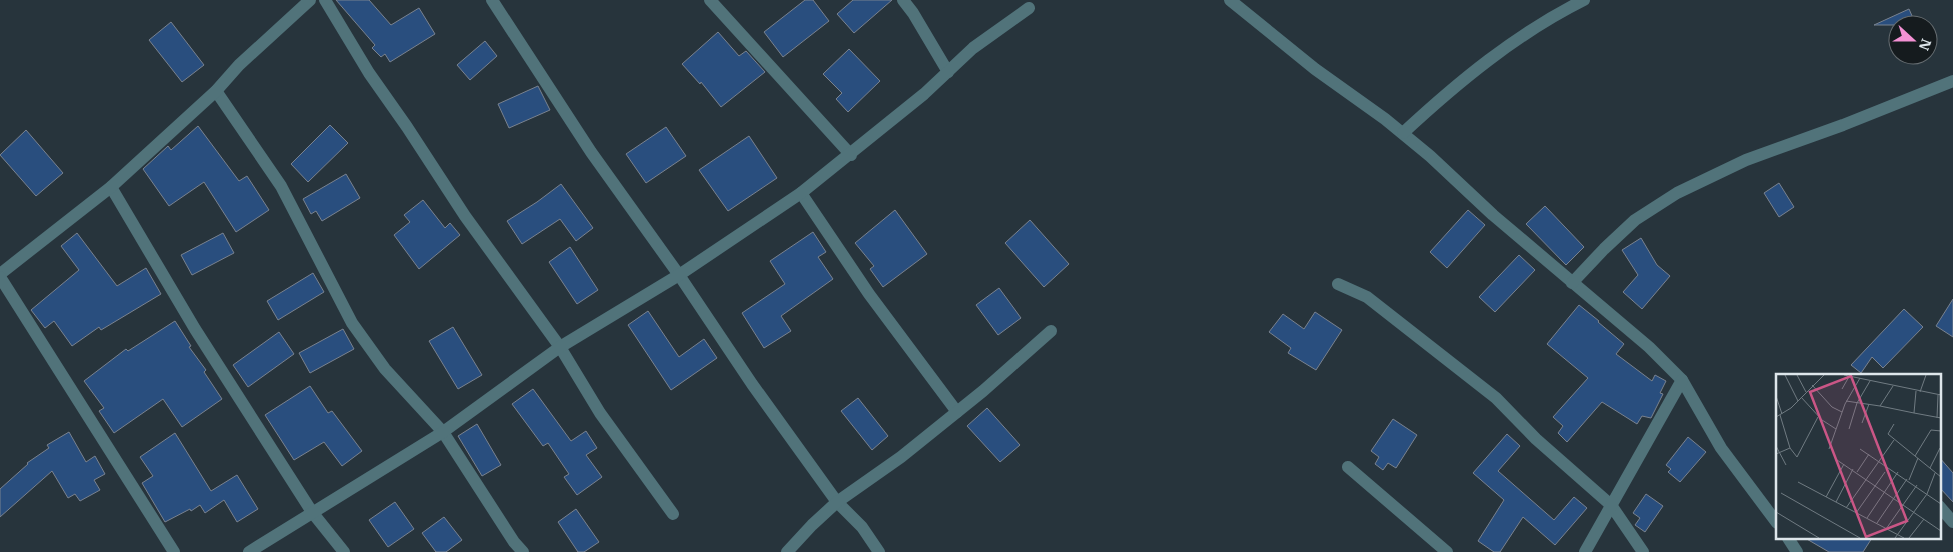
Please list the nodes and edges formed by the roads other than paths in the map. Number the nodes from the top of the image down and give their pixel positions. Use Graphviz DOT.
graph roads {
  1 [pos="310,0"];
  2 [pos="325,0"];
  3 [pos="492,0"];
  4 [pos="710,0"];
  5 [pos="903,0"];
  6 [pos="1230,0"];
  7 [pos="1584,0"];
  8 [pos="1028,8"];
  9 [pos="948,72"];
  10 [pos="1953,81"];
  11 [pos="216,91"];
  12 [pos="1403,134"];
  13 [pos="851,154"];
  14 [pos="111,187"];
  15 [pos="801,193"];
  16 [pos="680,275"];
  17 [pos="0,276"];
  18 [pos="1572,283"];
  19 [pos="1338,284"];
  20 [pos="1051,331"];
  21 [pos="560,346"];
  22 [pos="1682,380"];
  23 [pos="957,412"];
  24 [pos="443,432"];
  25 [pos="1348,467"];
  26 [pos="837,502"];
  27 [pos="1611,505"];
  28 [pos="1940,507"];
  29 [pos="312,512"];
  30 [pos="673,514"];
  31 [pos="1776,522"];
  32 [pos="1953,522"];
  33 [pos="1789,540"];
  34 [pos="174,552"];
  35 [pos="249,552"];
  36 [pos="344,552"];
  37 [pos="523,552"];
  38 [pos="787,552"];
  39 [pos="879,552"];
  40 [pos="1447,552"];
  41 [pos="1585,552"];
  42 [pos="1643,552"];
  43 [pos="1797,552"];
  1 -- 11 [label="street"];
  2 -- 21 [label="street"];
  3 -- 16 [label="street"];
  4 -- 13 [label="street"];
  5 -- 9 [label="street"];
  6 -- 12 [label="street"];
  7 -- 12 [label="street"];
  8 -- 9 [label="street"];
  9 -- 13 [label="street"];
  10 -- 18 [label="street"];
  11 -- 14 [label="street"];
  11 -- 24 [label="street"];
  12 -- 18 [label="street"];
  13 -- 15 [label="street"];
  14 -- 17 [label="street"];
  14 -- 29 [label="street"];
  15 -- 16 [label="street"];
  15 -- 23 [label="street"];
  16 -- 21 [label="street"];
  16 -- 26 [label="street"];
  17 -- 34 [label="street"];
  18 -- 22 [label="street"];
  19 -- 27 [label="street"];
  20 -- 23 [label="street"];
  21 -- 24 [label="street"];
  21 -- 30 [label="street"];
  22 -- 27 [label="street"];
  22 -- 31 [label="street"];
  23 -- 26 [label="street"];
  24 -- 29 [label="street"];
  24 -- 37 [label="street"];
  25 -- 40 [label="street"];
  26 -- 38 [label="street"];
  26 -- 39 [label="street"];
  27 -- 41 [label="street"];
  27 -- 42 [label="street"];
  28 -- 32 [label="street"];
  29 -- 35 [label="street"];
  29 -- 36 [label="street"];
  33 -- 43 [label="street"];
}
